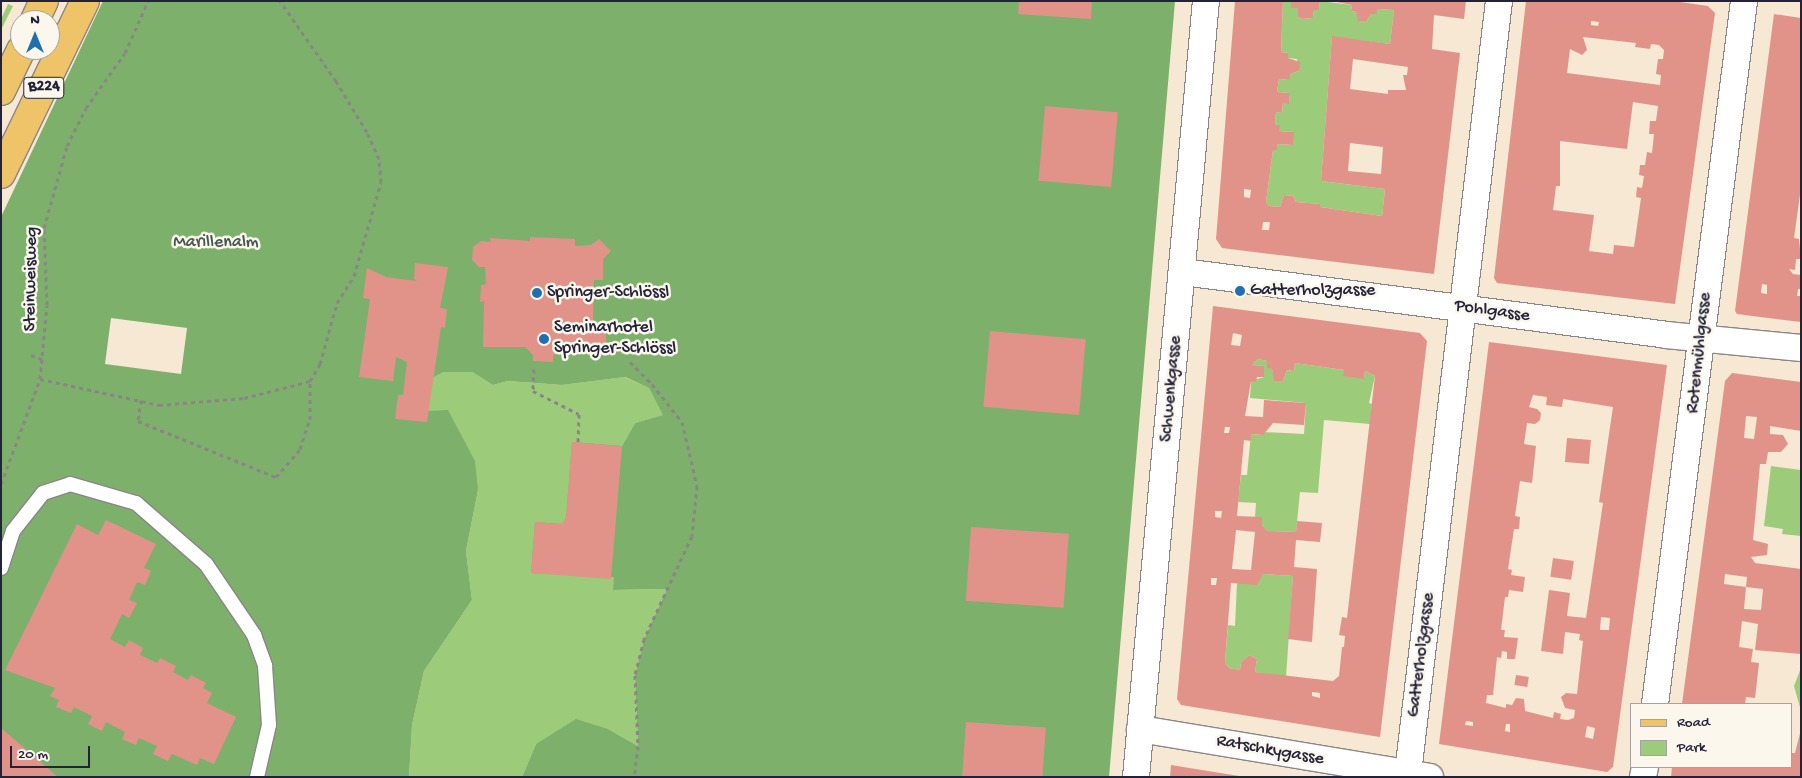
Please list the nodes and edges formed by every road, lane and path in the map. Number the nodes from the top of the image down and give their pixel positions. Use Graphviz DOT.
graph roads {
  1 [pos="85,1"];
  2 [pos="148,1"];
  3 [pos="280,1"];
  4 [pos="1206,1"];
  5 [pos="1500,1"];
  6 [pos="1744,1"];
  7 [pos="16,60"];
  8 [pos="1,91"];
  9 [pos="1,174"];
  10 [pos="1183,272"];
  11 [pos="1465,308"];
  12 [pos="1701,336"];
  13 [pos="1801,348"];
  14 [pos="31,355"];
  15 [pos="42,359"];
  16 [pos="630,362"];
  17 [pos="534,368"];
  18 [pos="40,379"];
  19 [pos="310,381"];
  20 [pos="141,400"];
  21 [pos="578,442"];
  22 [pos="1,484"];
  23 [pos="1,568"];
  24 [pos="1655,703"];
  25 [pos="1140,729"];
  26 [pos="1419,775"];
  27 [pos="258,777"];
  28 [pos="634,777"];
  29 [pos="1136,777"];
  1 -- 9 [label="main road, B224"];
  2 -- 15 [label="path, Steinweisweg"];
  3 -- 19 [label="path"];
  4 -- 10 [label="street, Schwenkgasse"];
  5 -- 11 [label="street, Gatterholzgasse"];
  6 -- 12 [label="street, Rotenmühlgasse"];
  7 -- 8 [label="main road, B224"];
  10 -- 11 [label="street, Pohlgasse"];
  10 -- 25 [label="street, Schwenkgasse"];
  11 -- 12 [label="street, Pohlgasse"];
  11 -- 26 [label="street, Gatterholzgasse"];
  12 -- 13 [label="street, Pohlgasse"];
  12 -- 24 [label="street, Rotenmühlgasse"];
  14 -- 15 [label="path"];
  15 -- 18 [label="path, Steinweisweg"];
  16 -- 28 [label="path"];
  17 -- 21 [label="path"];
  18 -- 20 [label="path"];
  18 -- 22 [label="path, Steinweisweg"];
  19 -- 20 [label="path"];
  19 -- 20 [label="path"];
  23 -- 27 [label="lane"];
  25 -- 26 [label="street, Ratschkygasse"];
  25 -- 29 [label="street, Schwenkgasse"];
}
